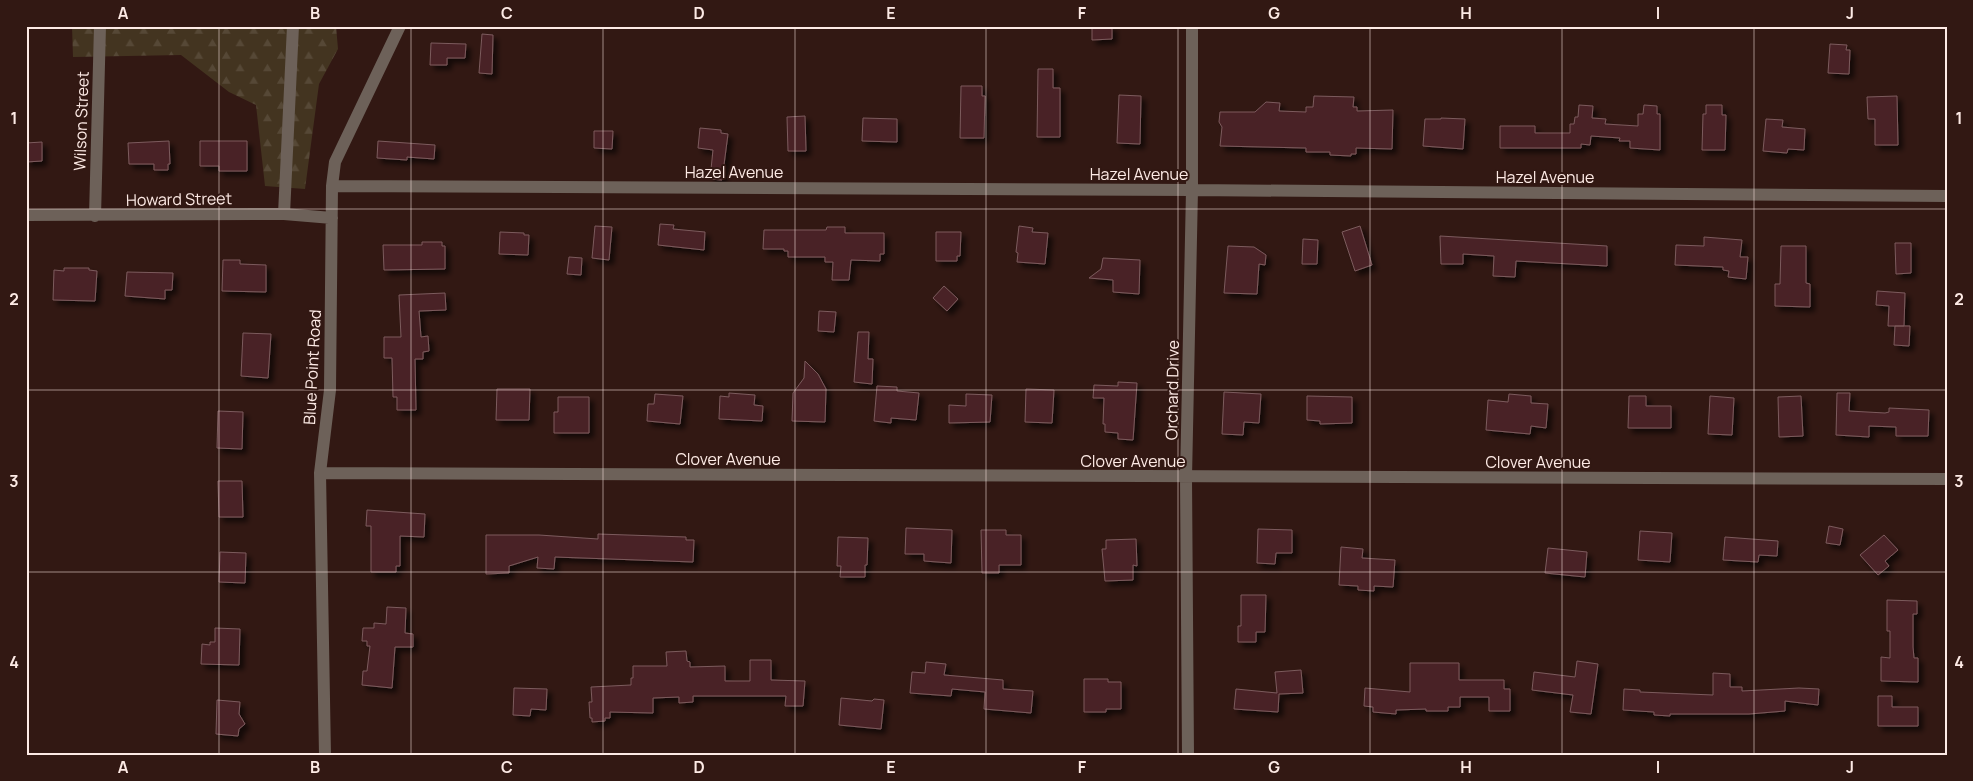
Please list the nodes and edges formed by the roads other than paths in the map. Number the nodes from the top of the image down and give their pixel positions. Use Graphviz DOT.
graph roads {
  1 [pos="100,26"];
  2 [pos="293,26"];
  3 [pos="400,26"];
  4 [pos="1192,26"];
  5 [pos="332,186"];
  6 [pos="1192,190"];
  7 [pos="1947,196"];
  8 [pos="284,214"];
  9 [pos="26,215"];
  10 [pos="95,216"];
  11 [pos="332,218"];
  12 [pos="320,473"];
  13 [pos="1186,478"];
  14 [pos="1947,479"];
  15 [pos="325,755"];
  16 [pos="1188,755"];
  1 -- 10 [label="street, Wilson Street"];
  2 -- 8 [label="street"];
  3 -- 5 [label="street, Blue Point Road"];
  4 -- 6 [label="street, Orchard Drive"];
  5 -- 6 [label="street, Hazel Avenue"];
  5 -- 11 [label="street, Blue Point Road"];
  6 -- 7 [label="street, Hazel Avenue"];
  6 -- 13 [label="street, Orchard Drive"];
  8 -- 10 [label="street, Howard Street"];
  8 -- 11 [label="street, Howard Street"];
  9 -- 10 [label="street, Howard Street"];
  11 -- 12 [label="street, Blue Point Road"];
  12 -- 13 [label="street, Clover Avenue"];
  12 -- 15 [label="street, Blue Point Road"];
  13 -- 14 [label="street, Clover Avenue"];
  13 -- 16 [label="street, Orchard Drive"];
}
